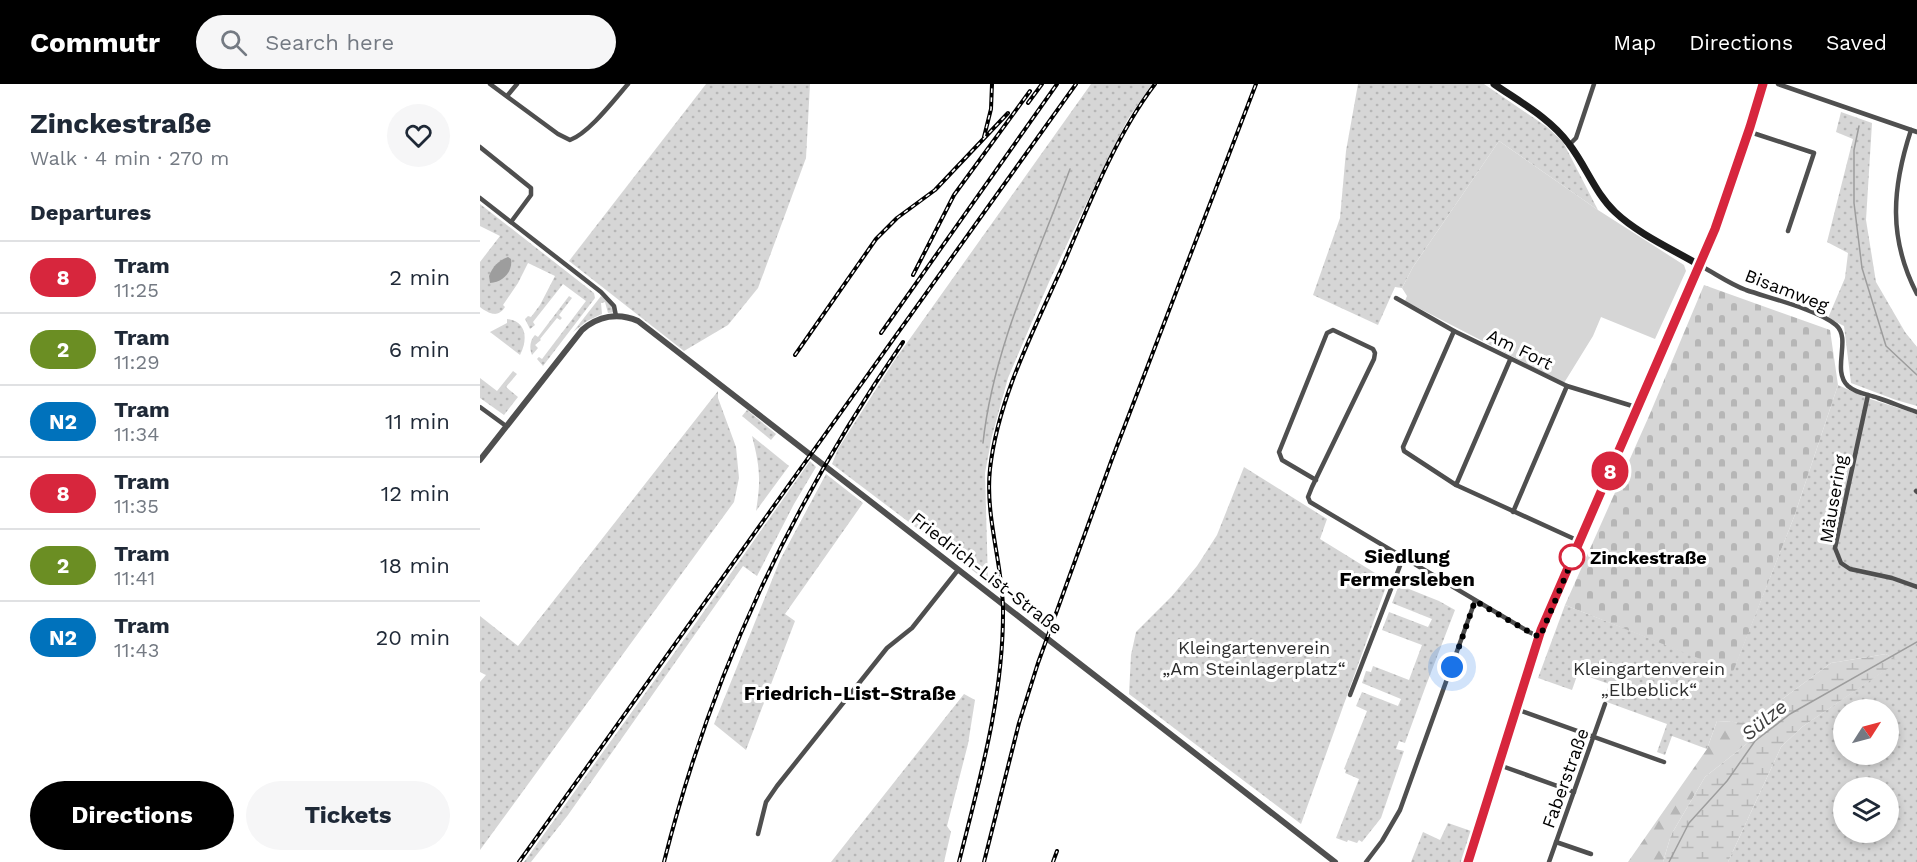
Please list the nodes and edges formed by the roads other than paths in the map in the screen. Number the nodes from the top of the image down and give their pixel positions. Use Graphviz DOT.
graph roads {
  1 [pos="490,84"];
  2 [pos="517,84"];
  3 [pos="628,84"];
  4 [pos="1494,84"];
  5 [pos="1594,84"];
  6 [pos="1765,84"];
  7 [pos="1778,84"];
  8 [pos="507,96"];
  9 [pos="1911,130"];
  10 [pos="1750,132"];
  11 [pos="1917,132"];
  12 [pos="1570,144"];
  13 [pos="480,147"];
  14 [pos="480,198"];
  15 [pos="511,222"];
  16 [pos="1788,231"];
  17 [pos="1701,266"];
  18 [pos="1917,294"];
  19 [pos="1396,298"];
  20 [pos="616,316"];
  21 [pos="1454,331"];
  22 [pos="1510,360"];
  23 [pos="1567,386"];
  24 [pos="1868,395"];
  25 [pos="480,407"];
  26 [pos="1639,408"];
  27 [pos="1917,412"];
  28 [pos="506,426"];
  29 [pos="480,460"];
  30 [pos="1316,480"];
  31 [pos="1456,485"];
  32 [pos="1513,512"];
  33 [pos="1581,542"];
  34 [pos="1403,558"];
  35 [pos="958,570"];
  36 [pos="1917,587"];
  37 [pos="1475,601"];
  38 [pos="1540,637"];
  39 [pos="1350,695"];
  40 [pos="1605,704"];
  41 [pos="1516,709"];
  42 [pos="1594,736"];
  43 [pos="1664,762"];
  44 [pos="1499,765"];
  45 [pos="1574,792"];
  46 [pos="758,834"];
  47 [pos="1557,842"];
  48 [pos="1591,854"];
  49 [pos="1335,862"];
  50 [pos="1366,862"];
  51 [pos="1469,862"];
  52 [pos="1549,862"];
  1 -- 8 [label="street"];
  2 -- 8 [label="street"];
  3 -- 8 [label="street"];
  4 -- 12 [label="main road"];
  5 -- 12 [label="street"];
  6 -- 10 [label="main road"];
  7 -- 9 [label="street"];
  9 -- 11 [label="street"];
  9 -- 18 [label="street"];
  10 -- 16 [label="street"];
  10 -- 17 [label="main road"];
  12 -- 17 [label="main road"];
  13 -- 15 [label="street"];
  14 -- 15 [label="street"];
  15 -- 20 [label="street"];
  17 -- 24 [label="street, Bisamweg"];
  17 -- 26 [label="main road"];
  19 -- 21 [label="street, Am Fort"];
  20 -- 28 [label="street"];
  20 -- 35 [label="street, Friedrich-List-Straße"];
  21 -- 22 [label="street, Am Fort"];
  21 -- 31 [label="street"];
  22 -- 23 [label="street, Am Fort"];
  22 -- 31 [label="street"];
  23 -- 26 [label="street, Am Fort"];
  23 -- 32 [label="street"];
  24 -- 27 [label="street, Bisamweg"];
  24 -- 36 [label="street, Mäusering"];
  25 -- 28 [label="street"];
  26 -- 33 [label="main road"];
  28 -- 29 [label="street"];
  30 -- 30 [label="street"];
  30 -- 34 [label="street"];
  31 -- 32 [label="street"];
  32 -- 33 [label="street"];
  33 -- 38 [label="main road"];
  34 -- 37 [label="street"];
  34 -- 39 [label="street"];
  35 -- 46 [label="street"];
  35 -- 49 [label="street, Friedrich-List-Straße"];
  37 -- 38 [label="street"];
  37 -- 50 [label="street"];
  38 -- 41 [label="main road"];
  40 -- 42 [label="street, Faberstraße"];
  41 -- 42 [label="street"];
  41 -- 44 [label="main road"];
  42 -- 43 [label="street"];
  42 -- 45 [label="street, Faberstraße"];
  44 -- 45 [label="street"];
  44 -- 51 [label="main road"];
  45 -- 47 [label="street, Faberstraße"];
  47 -- 48 [label="street"];
  47 -- 52 [label="street, Faberstraße"];
}
